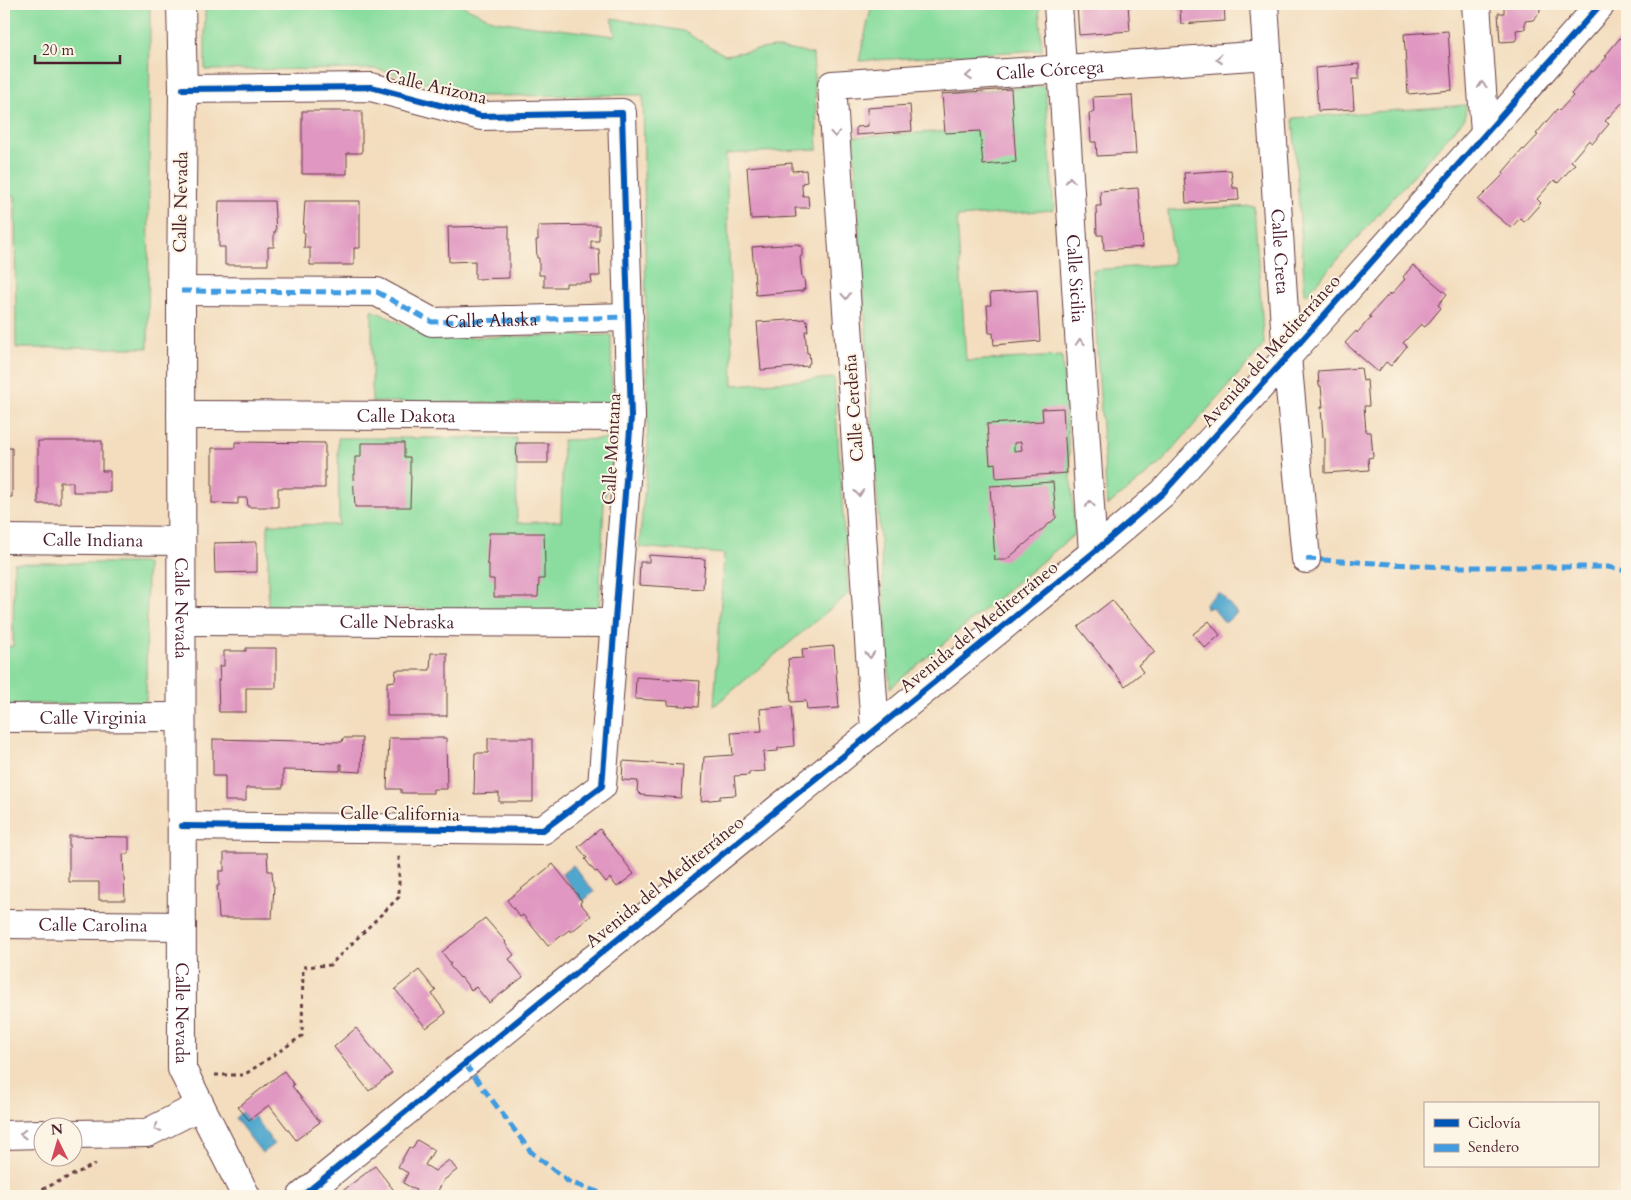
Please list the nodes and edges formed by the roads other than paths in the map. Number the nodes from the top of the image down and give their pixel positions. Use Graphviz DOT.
graph roads {
  1 [pos="181,4"];
  2 [pos="1058,4"];
  3 [pos="1264,4"];
  4 [pos="1476,4"];
  5 [pos="1602,4"];
  6 [pos="1267,55"];
  7 [pos="1063,69"];
  8 [pos="832,85"];
  9 [pos="183,89"];
  10 [pos="622,113"];
  11 [pos="1485,133"];
  12 [pos="180,291"];
  13 [pos="629,317"];
  14 [pos="1287,358"];
  15 [pos="181,415"];
  16 [pos="631,417"];
  17 [pos="4,539"];
  18 [pos="181,540"];
  19 [pos="1093,553"];
  20 [pos="1306,559"];
  21 [pos="181,621"];
  22 [pos="615,623"];
  23 [pos="181,717"];
  24 [pos="4,718"];
  25 [pos="875,730"];
  26 [pos="602,786"];
  27 [pos="182,826"];
  28 [pos="4,924"];
  29 [pos="182,926"];
  30 [pos="195,1094"];
  31 [pos="32,1134"];
  32 [pos="82,1134"];
  33 [pos="4,1135"];
  34 [pos="246,1196"];
  35 [pos="302,1196"];
  1 -- 9 [label="street, Calle Nevada"];
  2 -- 7 [label="street, Calle Sicilia"];
  3 -- 6 [label="street, Calle Creta"];
  11 -- 4 [label="street, one-way"];
  5 -- 11 [label="street, Avenida del Mediterráneo"];
  6 -- 7 [label="street, Calle Córcega, one-way"];
  6 -- 14 [label="street, Calle Creta"];
  7 -- 8 [label="street, Calle Córcega, one-way"];
  19 -- 7 [label="street, Calle Sicilia, one-way"];
  8 -- 25 [label="street, Calle Cerdeña, one-way"];
  9 -- 10 [label="street, Calle Arizona"];
  9 -- 12 [label="street, Calle Nevada"];
  10 -- 13 [label="street, Calle Montana"];
  11 -- 14 [label="street, Avenida del Mediterráneo"];
  12 -- 13 [label="street, Calle Alaska"];
  12 -- 15 [label="street, Calle Nevada"];
  13 -- 16 [label="street, Calle Montana"];
  14 -- 19 [label="street, Avenida del Mediterráneo"];
  14 -- 20 [label="street, Calle Creta"];
  15 -- 16 [label="street, Calle Dakota"];
  15 -- 18 [label="street, Calle Nevada"];
  16 -- 22 [label="street, Calle Montana"];
  17 -- 18 [label="street, Calle Indiana"];
  18 -- 21 [label="street, Calle Nevada"];
  19 -- 25 [label="street, Avenida del Mediterráneo"];
  21 -- 22 [label="street, Calle Nebraska"];
  21 -- 23 [label="street, Calle Nevada"];
  22 -- 26 [label="street, Calle Montana"];
  23 -- 24 [label="street, Calle Virginia"];
  23 -- 27 [label="street, Calle Nevada"];
  25 -- 35 [label="street, Avenida del Mediterráneo"];
  26 -- 27 [label="street, Calle California"];
  27 -- 29 [label="street, Calle Nevada"];
  28 -- 29 [label="street, Calle Carolina"];
  29 -- 30 [label="street, Calle Nevada"];
  30 -- 32 [label="street, one-way"];
  30 -- 34 [label="street, Calle Nevada"];
  31 -- 33 [label="street, one-way"];
}
